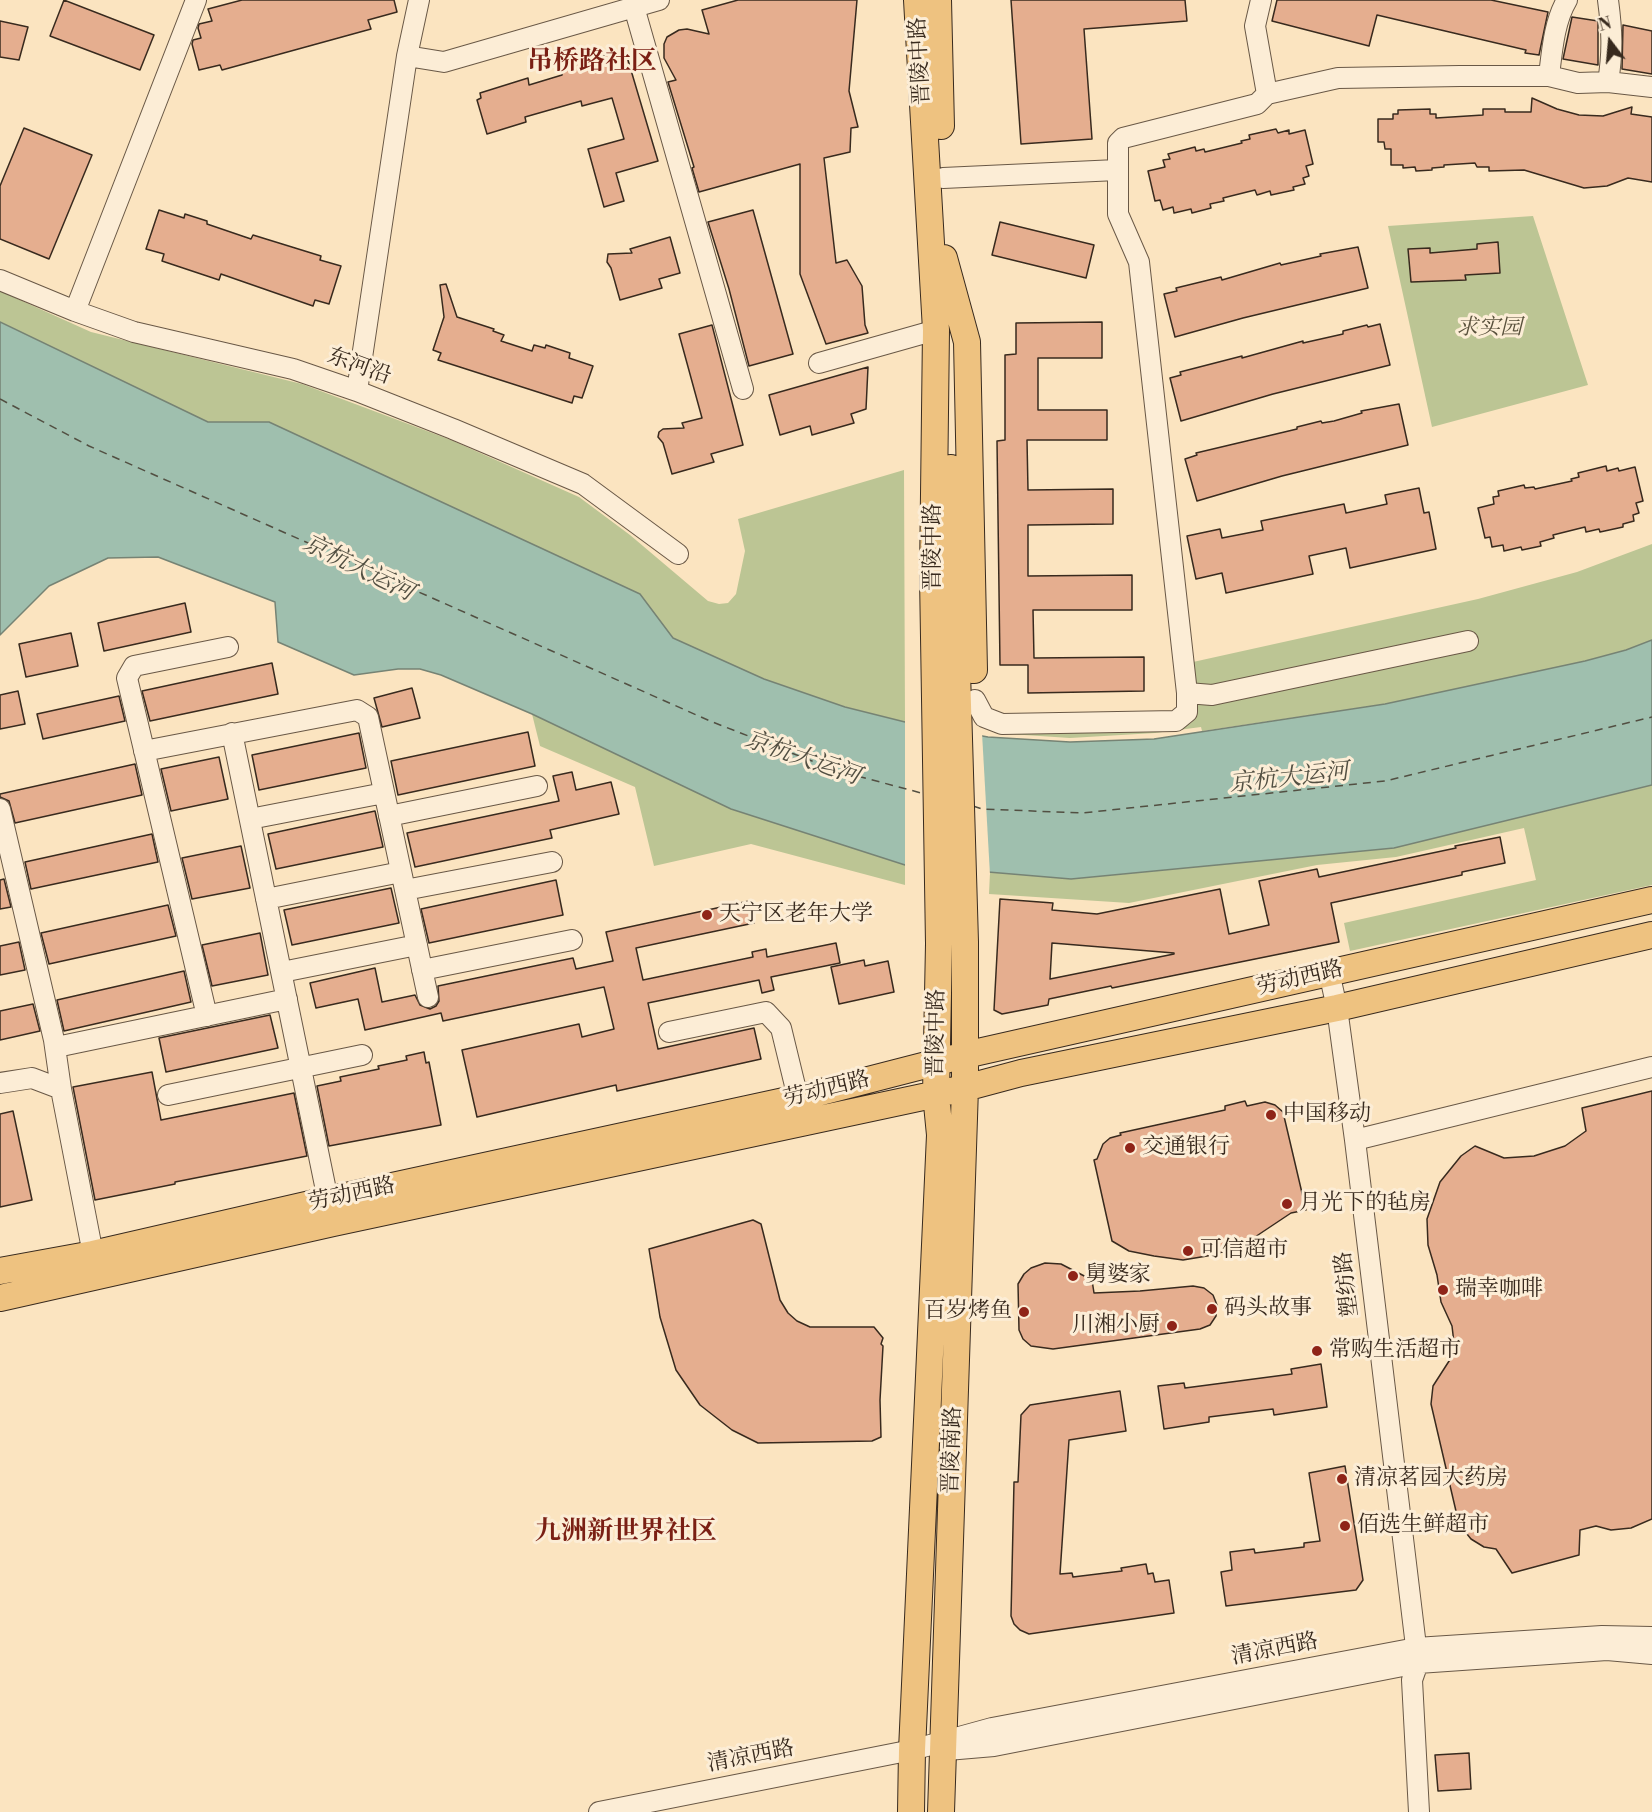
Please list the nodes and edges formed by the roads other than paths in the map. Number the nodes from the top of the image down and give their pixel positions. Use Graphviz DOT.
graph roads {
  1 [pos="196,0"];
  2 [pos="419,0"];
  3 [pos="659,0"];
  4 [pos="917,0"];
  5 [pos="938,0"];
  6 [pos="1262,0"];
  7 [pos="1567,0"];
  8 [pos="1608,0"];
  9 [pos="634,7"];
  10 [pos="407,56"];
  11 [pos="1549,76"];
  12 [pos="1608,82"];
  13 [pos="1652,87"];
  14 [pos="1267,94"];
  15 [pos="1117,170"];
  16 [pos="943,178"];
  17 [pos="0,280"];
  18 [pos="75,310"];
  19 [pos="936,330"];
  20 [pos="819,363"];
  21 [pos="743,389"];
  22 [pos="357,391"];
  23 [pos="678,554"];
  24 [pos="1468,641"];
  25 [pos="228,647"];
  26 [pos="1187,693"];
  27 [pos="956,700"];
  28 [pos="231,733"];
  29 [pos="144,751"];
  30 [pos="537,786"];
  31 [pos="384,793"];
  32 [pos="0,809"];
  33 [pos="389,816"];
  34 [pos="250,819"];
  35 [pos="552,862"];
  36 [pos="403,881"];
  37 [pos="266,899"];
  38 [pos="1652,900"];
  39 [pos="1652,935"];
  40 [pos="572,940"];
  41 [pos="417,945"];
  42 [pos="422,970"];
  43 [pos="282,972"];
  44 [pos="1329,972"];
  45 [pos="428,997"];
  46 [pos="287,999"];
  47 [pos="1337,1008"];
  48 [pos="207,1016"];
  49 [pos="669,1032"];
  50 [pos="66,1045"];
  51 [pos="362,1055"];
  52 [pos="965,1055"];
  53 [pos="936,1062"];
  54 [pos="302,1067"];
  55 [pos="1652,1067"];
  56 [pos="0,1083"];
  57 [pos="965,1088"];
  58 [pos="60,1089"];
  59 [pos="936,1094"];
  60 [pos="168,1095"];
  61 [pos="798,1098"];
  62 [pos="1356,1140"];
  63 [pos="328,1200"];
  64 [pos="93,1254"];
  65 [pos="0,1271"];
  66 [pos="0,1298"];
  67 [pos="1652,1637"];
  68 [pos="1652,1654"];
  69 [pos="1417,1656"];
  70 [pos="942,1746"];
  71 [pos="912,1750"];
  72 [pos="599,1812"];
  73 [pos="911,1812"];
  74 [pos="941,1812"];
  75 [pos="1419,1812"];
  1 -- 18 [label="street"];
  2 -- 10 [label="street"];
  3 -- 9 [label="street"];
  4 -- 19 [label="main road, 晋陵中路"];
  5 -- 16 [label="main road, 晋陵中路"];
  6 -- 14 [label="street"];
  7 -- 11 [label="street"];
  8 -- 12 [label="street"];
  9 -- 10 [label="street"];
  9 -- 21 [label="street"];
  10 -- 22 [label="street"];
  11 -- 12 [label="street"];
  11 -- 14 [label="street"];
  12 -- 13 [label="street"];
  14 -- 15 [label="street"];
  15 -- 16 [label="street"];
  15 -- 26 [label="street"];
  16 -- 27 [label="main road, 晋陵中路"];
  17 -- 18 [label="street, 东河沿"];
  18 -- 22 [label="street, 东河沿"];
  19 -- 20 [label="street"];
  19 -- 27 [label="main road, 晋陵中路"];
  22 -- 23 [label="street, 东河沿"];
  24 -- 26 [label="street"];
  25 -- 29 [label="street"];
  26 -- 27 [label="street"];
  27 -- 52 [label="main road, 晋陵中路"];
  27 -- 53 [label="main road, 晋陵中路"];
  28 -- 29 [label="street"];
  28 -- 31 [label="street"];
  28 -- 34 [label="street"];
  29 -- 48 [label="street"];
  30 -- 33 [label="street"];
  31 -- 33 [label="street"];
  31 -- 34 [label="street"];
  32 -- 58 [label="street"];
  33 -- 36 [label="street"];
  34 -- 37 [label="street"];
  35 -- 36 [label="street"];
  36 -- 37 [label="street"];
  36 -- 41 [label="street"];
  37 -- 43 [label="street"];
  38 -- 44 [label="main road, 劳动西路"];
  39 -- 47 [label="main road, 劳动西路"];
  40 -- 42 [label="street"];
  41 -- 42 [label="street"];
  41 -- 43 [label="street"];
  42 -- 45 [label="street"];
  43 -- 46 [label="street"];
  44 -- 47 [label="street, 塑纺路"];
  44 -- 52 [label="main road, 劳动西路"];
  46 -- 48 [label="street"];
  46 -- 54 [label="street"];
  47 -- 57 [label="main road, 劳动西路"];
  47 -- 62 [label="street, 塑纺路"];
  48 -- 50 [label="street"];
  49 -- 61 [label="street"];
  51 -- 54 [label="street"];
  52 -- 53 [label="main road, 劳动西路"];
  52 -- 57 [label="main road, 晋陵中路"];
  53 -- 59 [label="main road, 晋陵中路"];
  53 -- 61 [label="main road, 劳动西路"];
  54 -- 60 [label="street"];
  54 -- 63 [label="street"];
  55 -- 62 [label="street"];
  56 -- 58 [label="street"];
  57 -- 59 [label="main road, 劳动西路"];
  57 -- 70 [label="main road, 晋陵南路"];
  58 -- 64 [label="street"];
  59 -- 66 [label="main road, 劳动西路"];
  59 -- 71 [label="main road, 晋陵南路"];
  61 -- 63 [label="main road, 劳动西路"];
  62 -- 69 [label="street, 塑纺路"];
  63 -- 64 [label="main road, 劳动西路"];
  64 -- 65 [label="main road, 劳动西路"];
  67 -- 69 [label="street, 清凉西路"];
  68 -- 69 [label="street, 清凉西路"];
  69 -- 70 [label="street, 清凉西路"];
  69 -- 75 [label="street, 塑纺路"];
  70 -- 71 [label="street, 清凉西路"];
  70 -- 74 [label="main road, 晋陵南路"];
  71 -- 72 [label="street, 清凉西路"];
  71 -- 73 [label="main road, 晋陵南路"];
}
